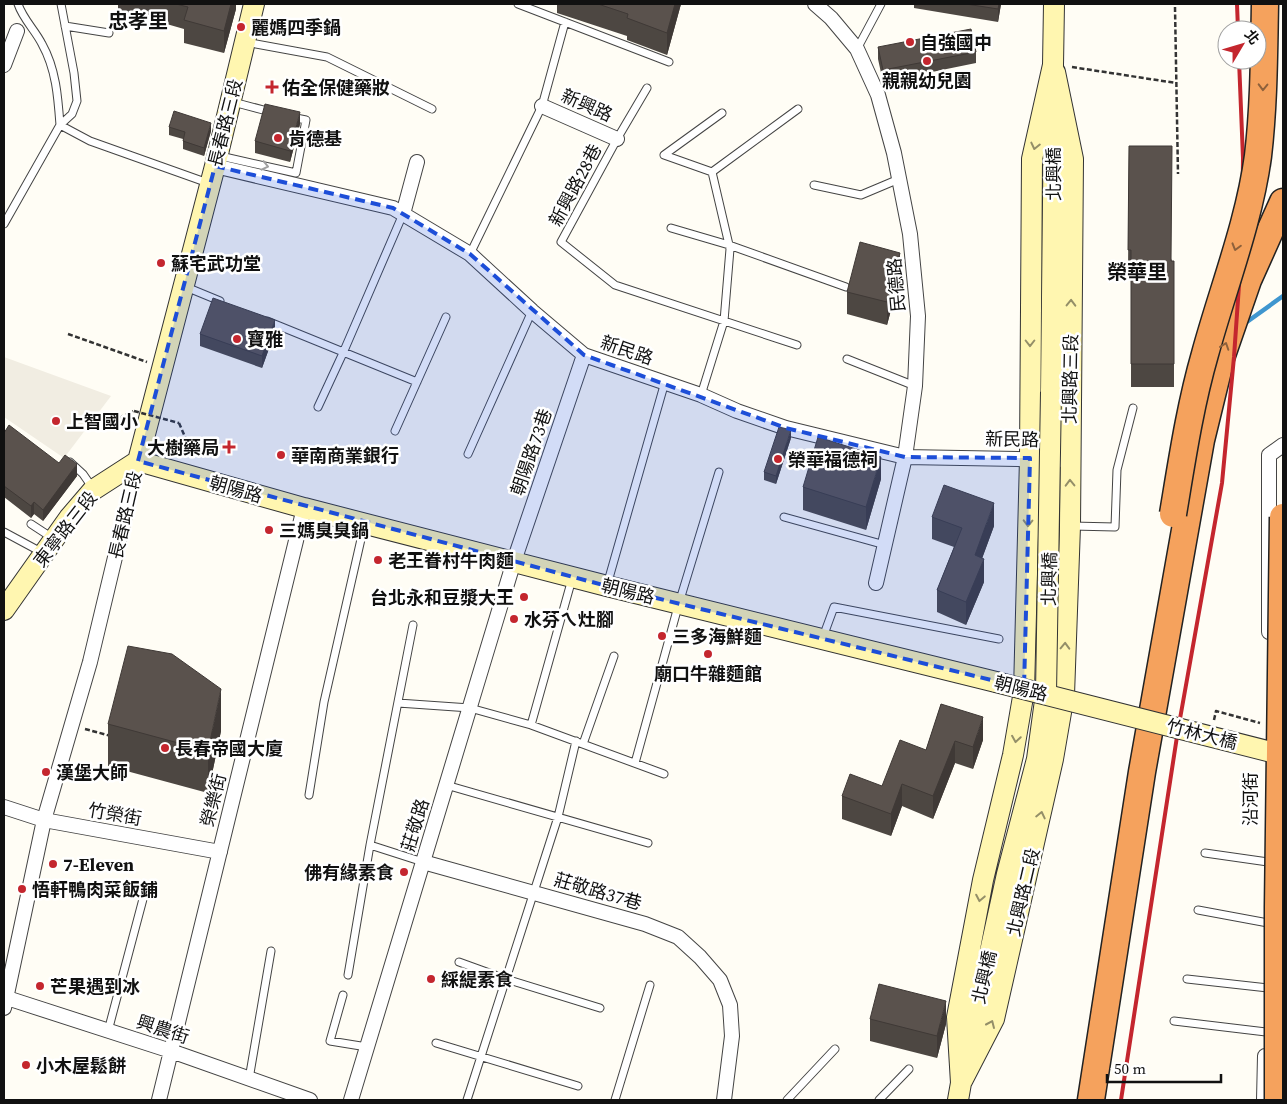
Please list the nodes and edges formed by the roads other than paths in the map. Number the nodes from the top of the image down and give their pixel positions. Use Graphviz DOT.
graph roads {
  1 [pos="18,4"];
  2 [pos="61,4"];
  3 [pos="254,4"];
  4 [pos="518,4"];
  5 [pos="815,4"];
  6 [pos="881,4"];
  7 [pos="1054,4"];
  8 [pos="1265,4"];
  9 [pos="565,22"];
  10 [pos="65,26"];
  11 [pos="17,31"];
  12 [pos="109,33"];
  13 [pos="245,42"];
  14 [pos="857,49"];
  15 [pos="669,62"];
  16 [pos="1054,64"];
  17 [pos="4,65"];
  18 [pos="647,88"];
  19 [pos="231,102"];
  20 [pos="542,106"];
  21 [pos="432,109"];
  22 [pos="798,110"];
  23 [pos="278,113"];
  24 [pos="722,113"];
  25 [pos="288,116"];
  26 [pos="60,125"];
  27 [pos="617,139"];
  28 [pos="417,162"];
  29 [pos="214,168"];
  30 [pos="712,172"];
  31 [pos="899,180"];
  32 [pos="814,185"];
  33 [pos="1283,202"];
  34 [pos="403,214"];
  35 [pos="4,224"];
  36 [pos="671,228"];
  37 [pos="729,245"];
  38 [pos="470,254"];
  39 [pos="183,286"];
  40 [pos="846,287"];
  41 [pos="228,305"];
  42 [pos="532,312"];
  43 [pos="446,317"];
  44 [pos="263,320"];
  45 [pos="724,321"];
  46 [pos="797,344"];
  47 [pos="343,353"];
  48 [pos="584,355"];
  49 [pos="847,359"];
  50 [pos="417,382"];
  51 [pos="665,382"];
  52 [pos="915,386"];
  53 [pos="701,395"];
  54 [pos="318,407"];
  55 [pos="1133,408"];
  56 [pos="395,431"];
  57 [pos="1283,444"];
  58 [pos="468,454"];
  59 [pos="905,457"];
  60 [pos="64,458"];
  61 [pos="1030,458"];
  62 [pos="1070,460"];
  63 [pos="138,461"];
  64 [pos="719,472"];
  65 [pos="93,490"];
  66 [pos="304,508"];
  67 [pos="784,517"];
  68 [pos="1283,517"];
  69 [pos="31,524"];
  70 [pos="364,524"];
  71 [pos="1070,526"];
  72 [pos="4,532"];
  73 [pos="885,545"];
  74 [pos="49,546"];
  75 [pos="514,561"];
  76 [pos="573,577"];
  77 [pos="876,583"];
  78 [pos="607,586"];
  79 [pos="679,604"];
  80 [pos="4,610"];
  81 [pos="413,625"];
  82 [pos="822,638"];
  83 [pos="999,638"];
  84 [pos="614,656"];
  85 [pos="1055,694"];
  86 [pos="398,703"];
  87 [pos="470,708"];
  88 [pos="1121,713"];
  89 [pos="531,725"];
  90 [pos="579,743"];
  91 [pos="1283,755"];
  92 [pos="634,763"];
  93 [pos="1137,771"];
  94 [pos="664,774"];
  95 [pos="446,785"];
  96 [pos="309,795"];
  97 [pos="4,807"];
  98 [pos="558,817"];
  99 [pos="44,820"];
  100 [pos="648,843"];
  101 [pos="370,845"];
  102 [pos="220,852"];
  103 [pos="1205,853"];
  104 [pos="423,862"];
  105 [pos="1268,862"];
  106 [pos="534,892"];
  107 [pos="143,899"];
  108 [pos="1198,910"];
  109 [pos="1268,923"];
  110 [pos="270,951"];
  111 [pos="458,962"];
  112 [pos="348,975"];
  113 [pos="506,979"];
  114 [pos="1187,979"];
  115 [pos="650,985"];
  116 [pos="1268,988"];
  117 [pos="344,995"];
  118 [pos="5,1001"];
  119 [pos="600,1008"];
  120 [pos="1174,1021"];
  121 [pos="108,1031"];
  122 [pos="1266,1032"];
  123 [pos="436,1043"];
  124 [pos="367,1047"];
  125 [pos="835,1049"];
  126 [pos="171,1051"];
  127 [pos="482,1056"];
  128 [pos="909,1069"];
  129 [pos="249,1079"];
  130 [pos="578,1086"];
  131 [pos="960,1092"];
  132 [pos="159,1100"];
  133 [pos="310,1100"];
  134 [pos="351,1100"];
  135 [pos="468,1100"];
  136 [pos="615,1100"];
  137 [pos="724,1100"];
  138 [pos="786,1100"];
  139 [pos="879,1100"];
  140 [pos="1077,1100"];
  141 [pos="1091,1100"];
  142 [pos="1264,1100"];
  143 [pos="1278,1100"];
  1 -- 26 [label="lane"];
  2 -- 10 [label="lane"];
  3 -- 13 [label="street, 長春路三段"];
  4 -- 9 [label="lane"];
  5 -- 14 [label="street, 民德路"];
  6 -- 14 [label="lane"];
  7 -- 16 [label="street, 北興路三段"];
  8 -- 93 [label="highway, one-way, bridge"];
  9 -- 15 [label="lane"];
  9 -- 20 [label="lane"];
  10 -- 12 [label="lane"];
  10 -- 26 [label="lane"];
  11 -- 17 [label="street"];
  13 -- 19 [label="street, 長春路三段"];
  13 -- 21 [label="lane"];
  14 -- 31 [label="street, 民德路"];
  16 -- 61 [label="street, 北興路三段, one-way"];
  62 -- 16 [label="street, 北興路三段, one-way"];
  16 -- 85 [label="street, 北興橋, bridge"];
  18 -- 27 [label="lane"];
  19 -- 23 [label="lane"];
  19 -- 29 [label="street, 長春路三段"];
  20 -- 27 [label="street, 新興路"];
  20 -- 38 [label="lane"];
  22 -- 30 [label="lane"];
  24 -- 30 [label="lane"];
  29 -- 25 [label="lane, one-way"];
  26 -- 29 [label="lane"];
  26 -- 35 [label="lane"];
  27 -- 45 [label="lane, 新興路28巷"];
  28 -- 34 [label="street"];
  29 -- 34 [label="street, 新民路"];
  29 -- 39 [label="street, 長春路三段"];
  30 -- 37 [label="lane"];
  31 -- 32 [label="lane"];
  31 -- 52 [label="street, 民德路"];
  93 -- 33 [label="highway, one-way"];
  34 -- 38 [label="street, 新民路"];
  34 -- 47 [label="lane"];
  36 -- 37 [label="lane"];
  37 -- 40 [label="lane"];
  37 -- 45 [label="lane"];
  38 -- 42 [label="street, 新民路"];
  39 -- 41 [label="lane"];
  39 -- 63 [label="street, 長春路三段"];
  42 -- 48 [label="street, 新民路"];
  42 -- 58 [label="lane"];
  43 -- 50 [label="lane"];
  44 -- 47 [label="lane"];
  45 -- 46 [label="lane"];
  45 -- 53 [label="lane"];
  47 -- 50 [label="lane"];
  47 -- 54 [label="lane"];
  48 -- 51 [label="street, 新民路"];
  48 -- 75 [label="street, 朝陽路73巷"];
  49 -- 52 [label="lane"];
  50 -- 56 [label="lane"];
  51 -- 53 [label="street, 新民路"];
  51 -- 78 [label="lane"];
  52 -- 59 [label="street, 民德路"];
  53 -- 59 [label="street, 新民路"];
  55 -- 71 [label="lane"];
  57 -- 105 [label="street, 沿河街"];
  59 -- 61 [label="street, 新民路"];
  59 -- 73 [label="street, 民德路"];
  60 -- 65 [label="lane"];
  61 -- 62 [label="street, 新民路"];
  61 -- 131 [label="street, 北興路三段, one-way"];
  71 -- 62 [label="street, 北興路三段, one-way"];
  63 -- 65 [label="street, 東寧路三段"];
  63 -- 66 [label="street, 朝陽路"];
  63 -- 99 [label="street, 長春路三段"];
  64 -- 79 [label="lane"];
  65 -- 74 [label="street, 東寧路三段"];
  66 -- 70 [label="street, 朝陽路"];
  66 -- 102 [label="street, 榮樂街"];
  67 -- 73 [label="lane"];
  68 -- 143 [label="highway, bridge"];
  69 -- 74 [label="lane"];
  70 -- 75 [label="street, 朝陽路"];
  70 -- 96 [label="lane"];
  85 -- 71 [label="street, 北興路三段, one-way"];
  72 -- 74 [label="lane"];
  73 -- 77 [label="street, 民德路"];
  74 -- 80 [label="street, 東寧路三段"];
  75 -- 76 [label="street, 朝陽路"];
  75 -- 87 [label="street, 莊敬路"];
  76 -- 78 [label="street, 朝陽路"];
  76 -- 89 [label="lane"];
  78 -- 79 [label="street, 朝陽路"];
  79 -- 82 [label="street, 朝陽路"];
  79 -- 92 [label="lane"];
  81 -- 86 [label="lane"];
  82 -- 83 [label="lane"];
  82 -- 85 [label="street, 朝陽路, bridge"];
  84 -- 90 [label="lane"];
  85 -- 88 [label="street, 朝陽路, bridge"];
  85 -- 131 [label="street, 北興橋"];
  131 -- 85 [label="street, 北興路二段, one-way"];
  86 -- 87 [label="lane"];
  86 -- 101 [label="lane"];
  87 -- 89 [label="lane"];
  87 -- 95 [label="street, 莊敬路"];
  88 -- 91 [label="street, 竹林大橋, bridge"];
  89 -- 90 [label="lane"];
  90 -- 92 [label="lane"];
  90 -- 98 [label="lane"];
  92 -- 94 [label="lane"];
  93 -- 140 [label="highway"];
  93 -- 141 [label="highway"];
  95 -- 98 [label="lane"];
  95 -- 104 [label="street, 莊敬路"];
  97 -- 99 [label="street, 竹榮街"];
  98 -- 100 [label="lane"];
  98 -- 106 [label="lane"];
  99 -- 102 [label="street, 竹榮街"];
  99 -- 118 [label="street, 長春路三段"];
  101 -- 104 [label="lane"];
  101 -- 112 [label="lane"];
  102 -- 126 [label="street, 榮樂街"];
  103 -- 105 [label="lane"];
  104 -- 106 [label="street, 莊敬路37巷"];
  104 -- 124 [label="street, 莊敬路"];
  105 -- 109 [label="street, 沿河街"];
  106 -- 113 [label="lane"];
  106 -- 137 [label="street, 莊敬路37巷"];
  107 -- 121 [label="lane"];
  108 -- 109 [label="lane"];
  109 -- 116 [label="street, 沿河街"];
  110 -- 129 [label="lane"];
  111 -- 113 [label="lane"];
  113 -- 119 [label="lane"];
  113 -- 127 [label="lane"];
  114 -- 116 [label="lane"];
  115 -- 136 [label="lane"];
  116 -- 122 [label="street, 沿河街"];
  117 -- 124 [label="lane"];
  118 -- 121 [label="street, 興農街"];
  120 -- 122 [label="lane"];
  121 -- 126 [label="street, 興農街"];
  122 -- 142 [label="street, 沿河街"];
  123 -- 127 [label="lane"];
  124 -- 134 [label="street, 莊敬路"];
  125 -- 138 [label="lane"];
  126 -- 129 [label="street, 興農街"];
  126 -- 132 [label="street, 榮樂街"];
  127 -- 130 [label="lane"];
  127 -- 135 [label="lane"];
  128 -- 139 [label="lane"];
  129 -- 133 [label="street, 興農街"];
}
